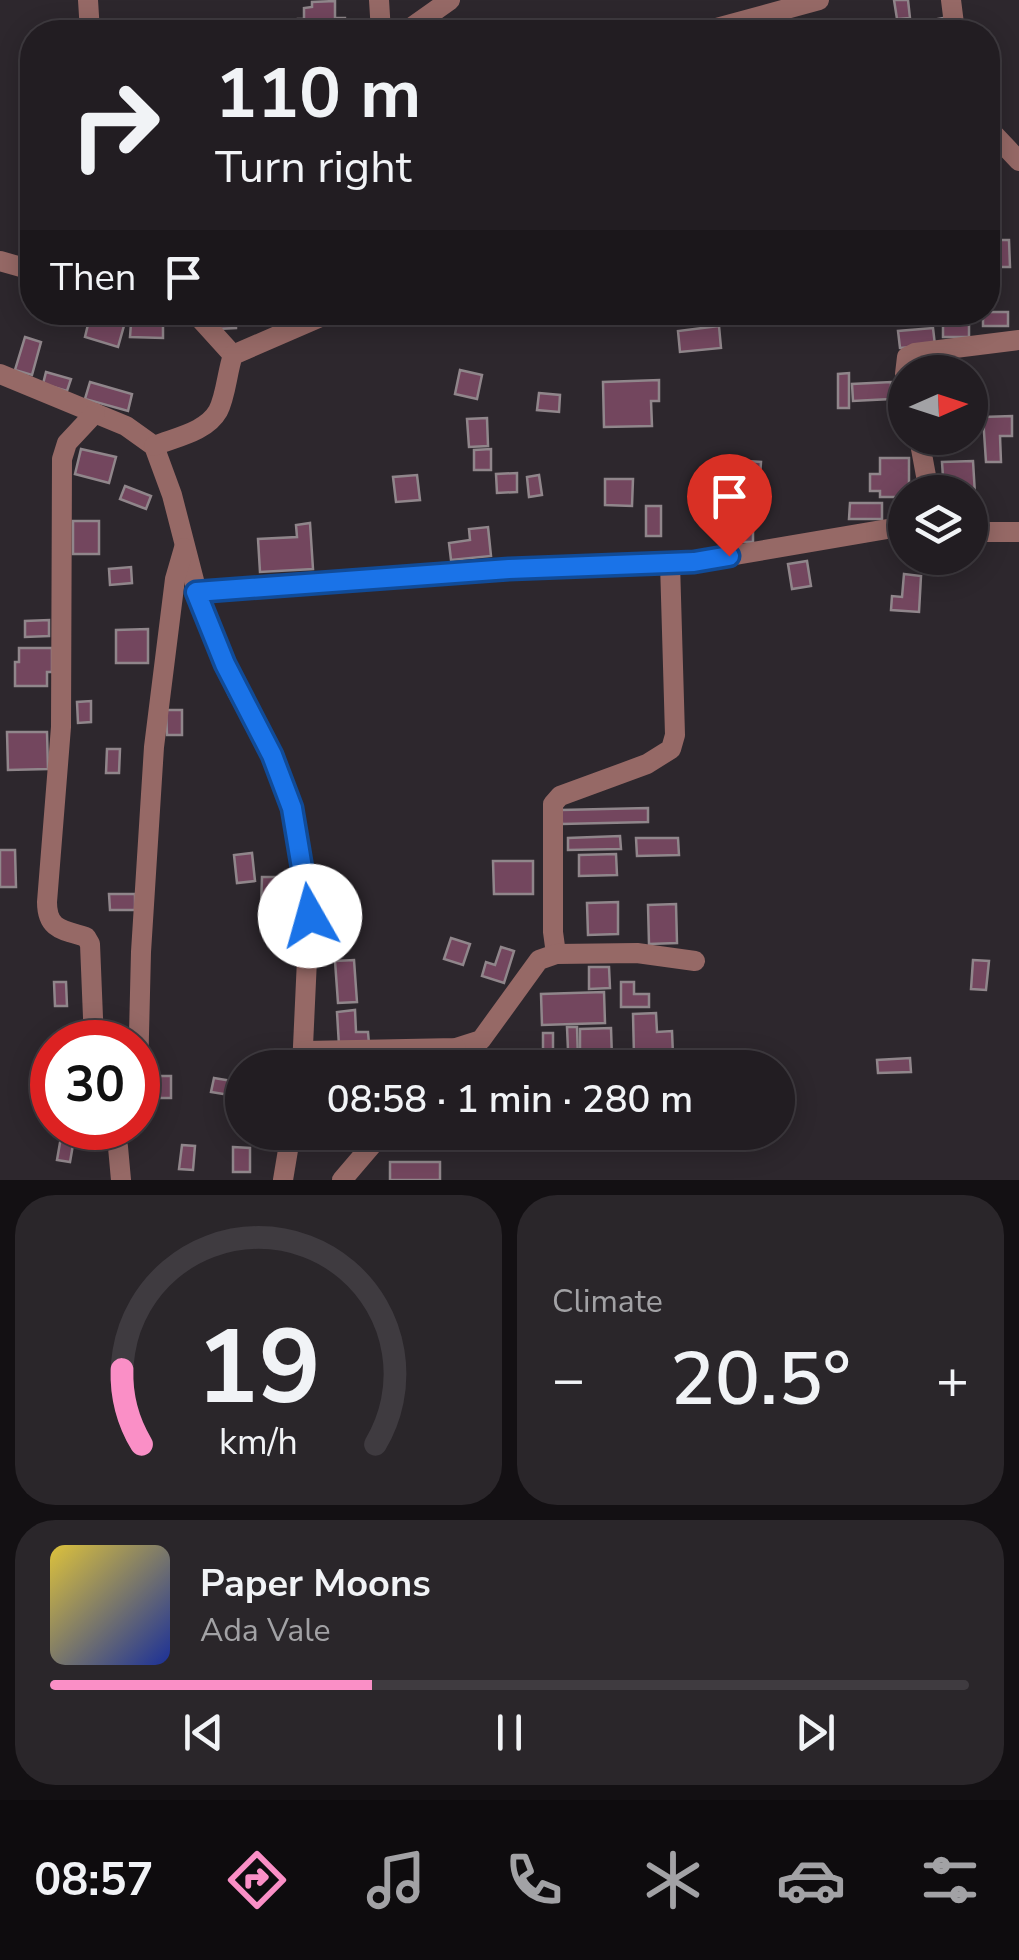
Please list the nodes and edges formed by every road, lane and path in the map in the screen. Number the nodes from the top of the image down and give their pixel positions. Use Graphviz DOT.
graph roads {
  1 [pos="450,0"];
  2 [pos="819,0"];
  3 [pos="776,7"];
  4 [pos="422,20"];
  5 [pos="738,20"];
  6 [pos="1000,141"];
  7 [pos="1019,161"];
  8 [pos="206,325"];
  9 [pos="302,325"];
  10 [pos="1019,340"];
  11 [pos="233,355"];
  12 [pos="910,355"];
  13 [pos="0,374"];
  14 [pos="95,413"];
  15 [pos="154,446"];
  16 [pos="888,529"];
  17 [pos="988,532"];
  18 [pos="1019,532"];
  19 [pos="185,546"];
  20 [pos="670,563"];
  21 [pos="196,592"];
  22 [pos="556,954"];
  23 [pos="696,961"];
  24 [pos="93,1020"];
  25 [pos="139,1020"];
  26 [pos="456,1048"];
  27 [pos="303,1050"];
  28 [pos="428,1050"];
  29 [pos="116,1150"];
  30 [pos="288,1150"];
  31 [pos="368,1150"];
  32 [pos="121,1180"];
  33 [pos="283,1180"];
  34 [pos="342,1180"];
  1 -- 4 [label="street"];
  2 -- 3 [label="street"];
  3 -- 5 [label="street"];
  6 -- 7 [label="street"];
  8 -- 11 [label="street"];
  9 -- 11 [label="street"];
  10 -- 12 [label="street"];
  11 -- 15 [label="street"];
  13 -- 14 [label="street"];
  14 -- 15 [label="street"];
  14 -- 24 [label="street"];
  15 -- 19 [label="street"];
  16 -- 20 [label="street"];
  17 -- 18 [label="street"];
  19 -- 21 [label="street"];
  19 -- 25 [label="street"];
  20 -- 21 [label="street"];
  20 -- 22 [label="street"];
  21 -- 27 [label="street"];
  22 -- 23 [label="street"];
  22 -- 26 [label="street"];
  26 -- 28 [label="street"];
  29 -- 32 [label="street"];
  30 -- 33 [label="street"];
  31 -- 34 [label="street"];
}
